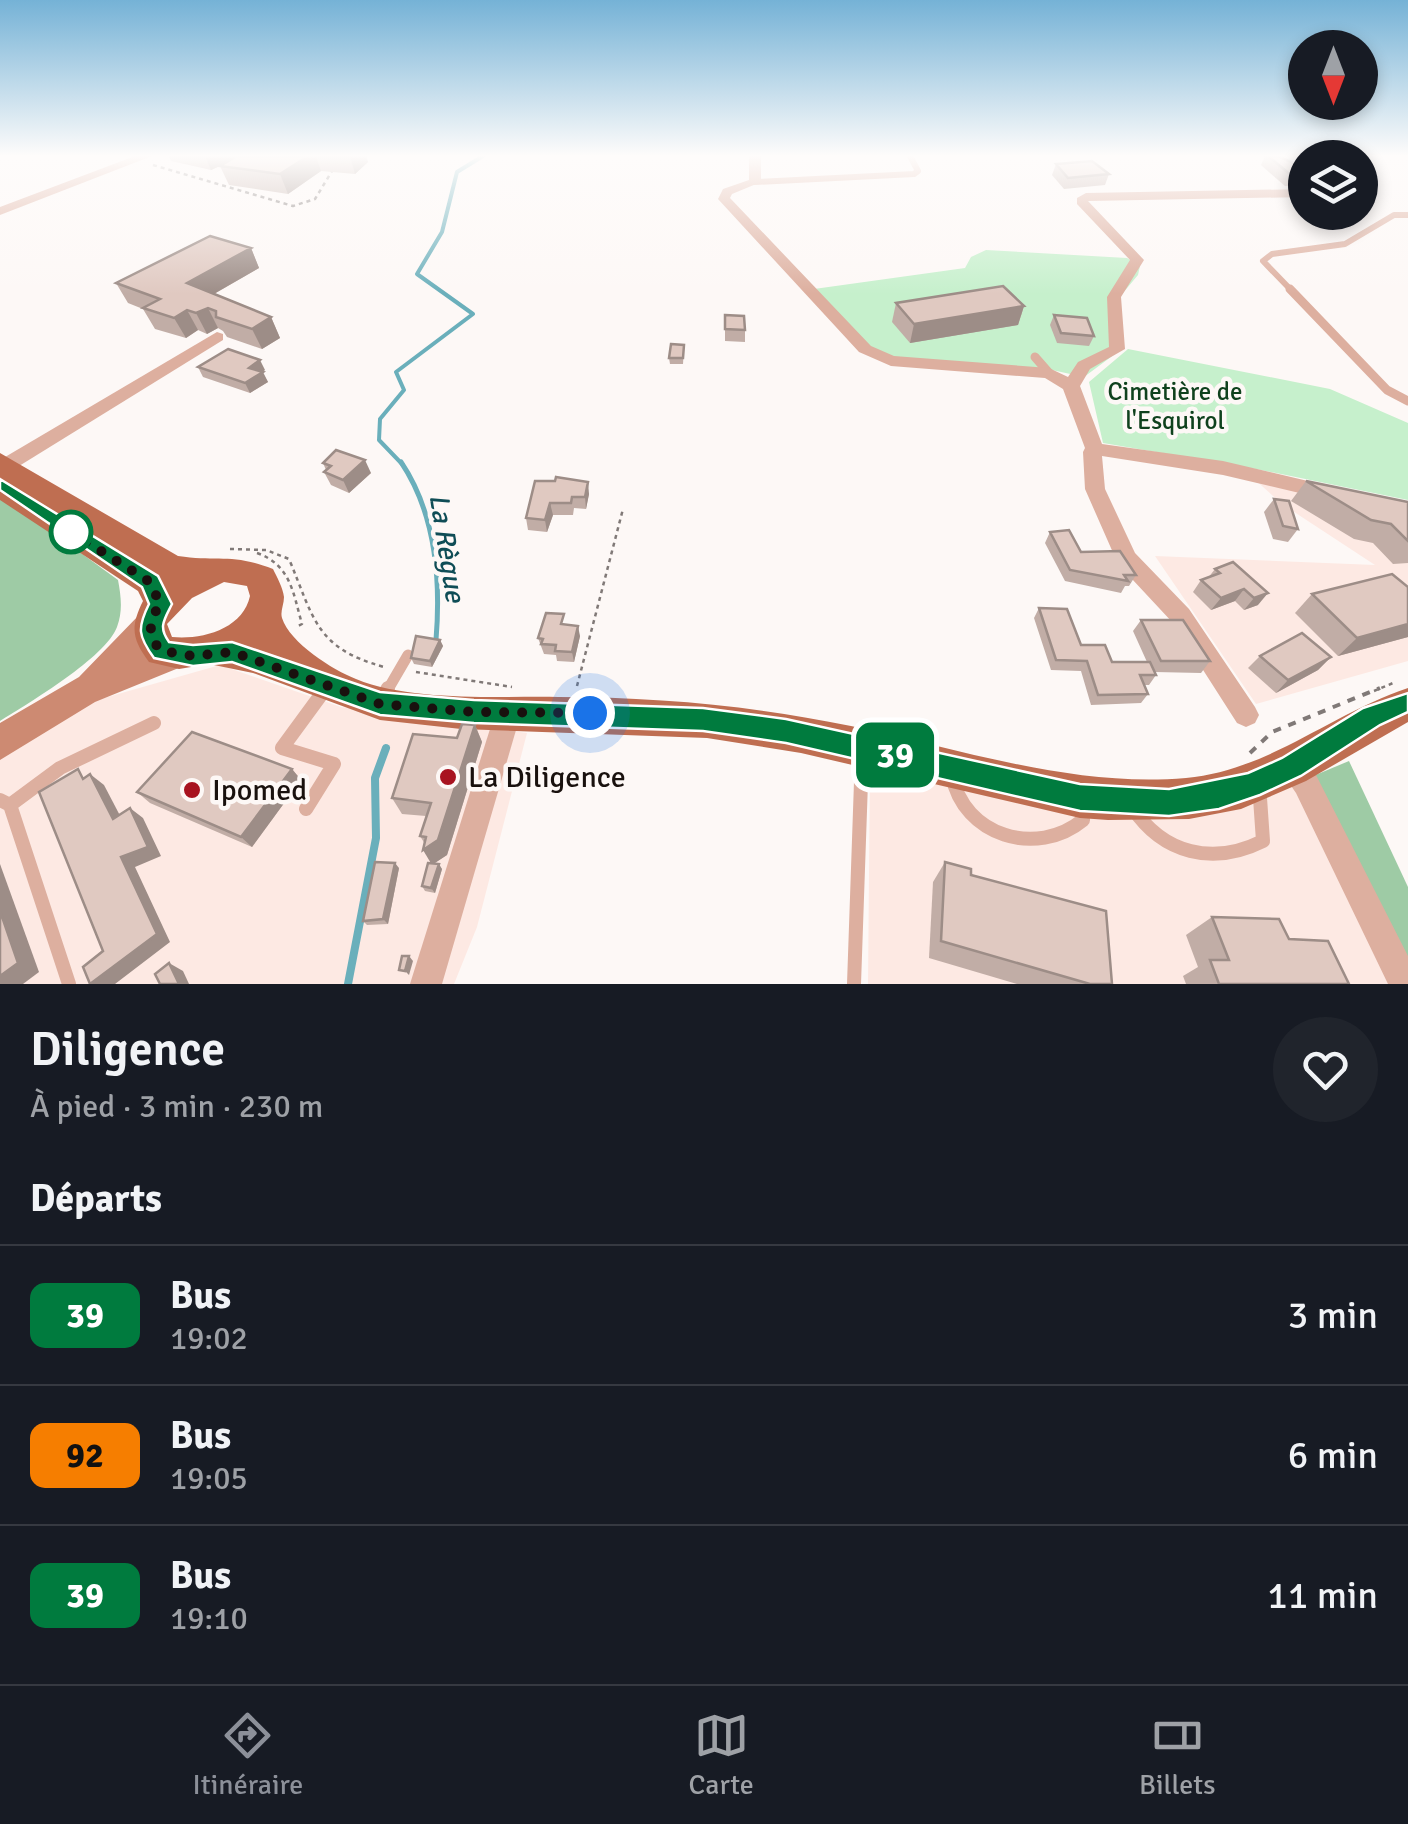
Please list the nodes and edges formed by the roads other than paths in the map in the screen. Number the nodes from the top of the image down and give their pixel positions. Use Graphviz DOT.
graph roads {
  1 [pos="25,202"];
  2 [pos="727,202"];
  3 [pos="1082,202"];
  4 [pos="0,211"];
  5 [pos="1408,215"];
  6 [pos="217,337"];
  7 [pos="1036,357"];
  8 [pos="1049,373"];
  9 [pos="1070,386"];
  10 [pos="1408,401"];
  11 [pos="1096,449"];
  12 [pos="1,471"];
  13 [pos="1346,497"];
  14 [pos="208,573"];
  15 [pos="262,613"];
  16 [pos="156,614"];
  17 [pos="214,651"];
  18 [pos="174,655"];
  19 [pos="408,655"];
  20 [pos="322,683"];
  21 [pos="83,691"];
  22 [pos="510,700"];
  23 [pos="380,704"];
  24 [pos="1408,704"];
  25 [pos="1246,715"];
  26 [pos="154,724"];
  27 [pos="0,743"];
  28 [pos="862,748"];
  29 [pos="1292,767"];
  30 [pos="952,769"];
  31 [pos="1250,769"];
  32 [pos="1080,797"];
  33 [pos="5,802"];
  34 [pos="1129,802"];
  35 [pos="306,809"];
  36 [pos="69,984"];
  37 [pos="426,984"];
  38 [pos="854,984"];
  39 [pos="1405,984"];
  1 -- 4 [label="street"];
  2 -- 8 [label="street"];
  3 -- 9 [label="street"];
  5 -- 10 [label="lane"];
  6 -- 12 [label="street"];
  7 -- 8 [label="lane"];
  8 -- 9 [label="street"];
  9 -- 11 [label="street"];
  11 -- 13 [label="street"];
  11 -- 25 [label="street"];
  12 -- 14 [label="main road"];
  12 -- 16 [label="main road"];
  14 -- 15 [label="main road"];
  14 -- 16 [label="main road"];
  15 -- 17 [label="main road"];
  15 -- 20 [label="main road"];
  16 -- 18 [label="main road"];
  16 -- 21 [label="main road"];
  17 -- 18 [label="main road"];
  17 -- 20 [label="main road"];
  18 -- 21 [label="main road"];
  19 -- 23 [label="lane"];
  20 -- 23 [label="main road"];
  20 -- 35 [label="lane"];
  21 -- 27 [label="main road"];
  22 -- 23 [label="main road"];
  22 -- 28 [label="main road"];
  22 -- 37 [label="street"];
  24 -- 29 [label="main road"];
  26 -- 33 [label="lane"];
  28 -- 30 [label="main road"];
  28 -- 38 [label="lane"];
  29 -- 31 [label="main road"];
  29 -- 39 [label="street"];
  30 -- 32 [label="main road"];
  30 -- 32 [label="lane"];
  31 -- 34 [label="main road"];
  31 -- 34 [label="lane"];
  32 -- 34 [label="main road"];
  33 -- 36 [label="lane"];
}
